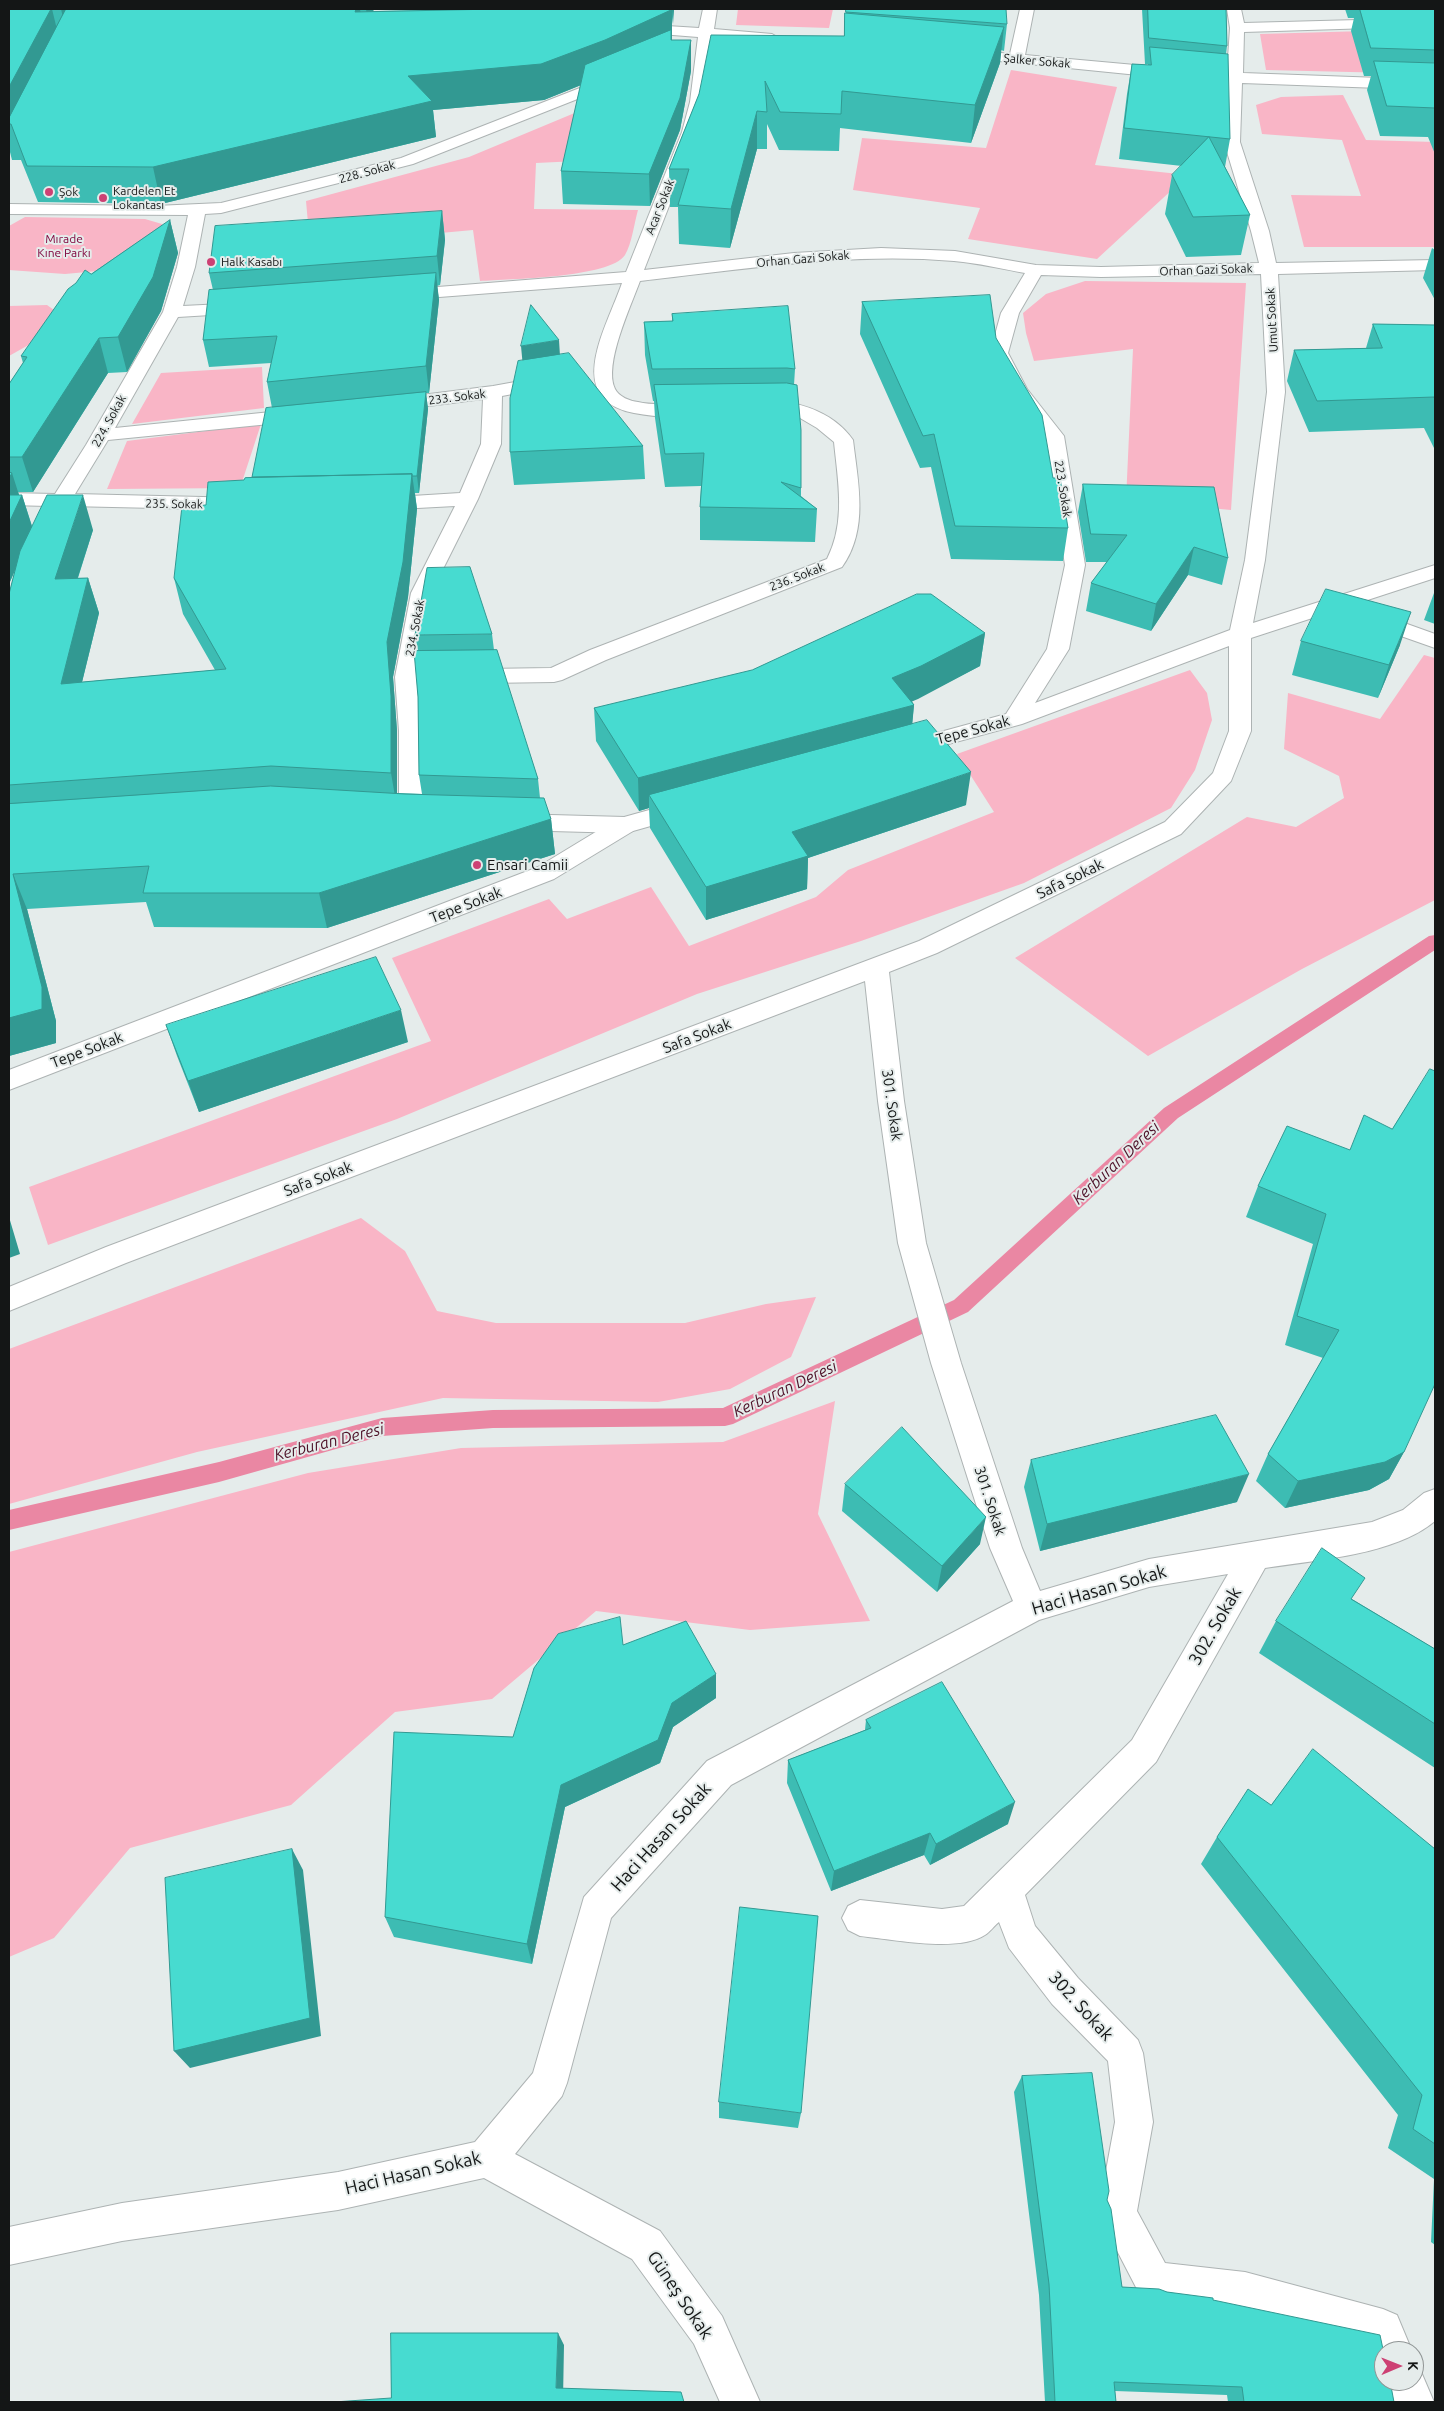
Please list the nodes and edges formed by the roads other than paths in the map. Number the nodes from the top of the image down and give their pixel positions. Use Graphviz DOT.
graph roads {
  1 [pos="710,9"];
  2 [pos="1027,9"];
  3 [pos="1234,9"];
  4 [pos="1435,22"];
  5 [pos="624,28"];
  6 [pos="1237,28"];
  7 [pos="704,36"];
  8 [pos="783,39"];
  9 [pos="687,47"];
  10 [pos="949,52"];
  11 [pos="1018,59"];
  12 [pos="628,73"];
  13 [pos="1186,74"];
  14 [pos="1206,76"];
  15 [pos="1236,79"];
  16 [pos="1435,85"];
  17 [pos="9,209"];
  18 [pos="197,210"];
  19 [pos="1435,265"];
  20 [pos="1269,269"];
  21 [pos="1036,270"];
  22 [pos="632,277"];
  23 [pos="381,297"];
  24 [pos="258,307"];
  25 [pos="172,312"];
  26 [pos="583,376"];
  27 [pos="493,392"];
  28 [pos="374,407"];
  29 [pos="747,409"];
  30 [pos="709,410"];
  31 [pos="315,413"];
  32 [pos="103,435"];
  33 [pos="9,498"];
  34 [pos="468,499"];
  35 [pos="59,501"];
  36 [pos="267,504"];
  37 [pos="363,505"];
  38 [pos="39,544"];
  39 [pos="1435,571"];
  40 [pos="1334,605"];
  41 [pos="1240,634"];
  42 [pos="1435,641"];
  43 [pos="406,677"];
  44 [pos="1014,719"];
  45 [pos="889,753"];
  46 [pos="710,802"];
  47 [pos="411,818"];
  48 [pos="489,821"];
  49 [pos="625,825"];
  50 [pos="876,968"];
  51 [pos="9,1080"];
  52 [pos="9,1299"];
  53 [pos="1435,1503"];
  54 [pos="1256,1554"];
  55 [pos="1032,1608"];
  56 [pos="1006,1890"];
  57 [pos="860,1918"];
  58 [pos="486,2159"];
  59 [pos="9,2246"];
  60 [pos="1388,2341"];
  61 [pos="740,2402"];
  1 -- 7 [label="street, Acar Sokak"];
  2 -- 11 [label="street"];
  3 -- 6 [label="street, Umut Sokak"];
  4 -- 6 [label="street"];
  5 -- 7 [label="street"];
  6 -- 15 [label="street, Umut Sokak"];
  7 -- 8 [label="street"];
  7 -- 9 [label="street"];
  7 -- 22 [label="street, Acar Sokak"];
  10 -- 11 [label="street, Şalker Sokak"];
  11 -- 13 [label="street, Şalker Sokak"];
  12 -- 18 [label="street, 228. Sokak"];
  14 -- 15 [label="street"];
  15 -- 16 [label="street"];
  15 -- 20 [label="street, Umut Sokak"];
  17 -- 18 [label="street, 228. Sokak"];
  18 -- 25 [label="street, 224. Sokak"];
  19 -- 20 [label="street, Orhan Gazi Sokak"];
  20 -- 21 [label="street, Orhan Gazi Sokak"];
  20 -- 41 [label="street, Umut Sokak"];
  21 -- 22 [label="street, Orhan Gazi Sokak"];
  21 -- 44 [label="street, 223. Sokak"];
  22 -- 23 [label="street, Orhan Gazi Sokak"];
  22 -- 26 [label="street, Acar Sokak"];
  24 -- 25 [label="street"];
  25 -- 32 [label="street, 224. Sokak"];
  26 -- 27 [label="street, 233. Sokak"];
  26 -- 30 [label="street"];
  27 -- 28 [label="street, 233. Sokak"];
  27 -- 34 [label="street, 234. Sokak"];
  29 -- 43 [label="street, 236. Sokak"];
  31 -- 32 [label="street"];
  32 -- 35 [label="street, 224. Sokak"];
  33 -- 35 [label="street, 235. Sokak"];
  34 -- 37 [label="street"];
  34 -- 43 [label="street, 234. Sokak"];
  35 -- 36 [label="street, 235. Sokak"];
  35 -- 38 [label="street, 224. Sokak"];
  39 -- 40 [label="street, Tepe Sokak"];
  40 -- 41 [label="street, Tepe Sokak"];
  40 -- 42 [label="street"];
  41 -- 44 [label="street, Tepe Sokak"];
  41 -- 50 [label="street, Safa Sokak"];
  43 -- 47 [label="street, 234. Sokak"];
  44 -- 45 [label="street, Tepe Sokak"];
  46 -- 49 [label="street, Tepe Sokak"];
  48 -- 49 [label="street"];
  49 -- 51 [label="street, Tepe Sokak"];
  50 -- 52 [label="street, Safa Sokak"];
  50 -- 55 [label="street, 301. Sokak"];
  53 -- 54 [label="street, Haci Hasan Sokak"];
  54 -- 55 [label="street, Haci Hasan Sokak"];
  54 -- 56 [label="street, 302. Sokak"];
  55 -- 58 [label="street, Haci Hasan Sokak"];
  56 -- 57 [label="street"];
  56 -- 60 [label="street, 302. Sokak"];
  58 -- 59 [label="street, Haci Hasan Sokak"];
  58 -- 61 [label="street, Güneş Sokak"];
}
